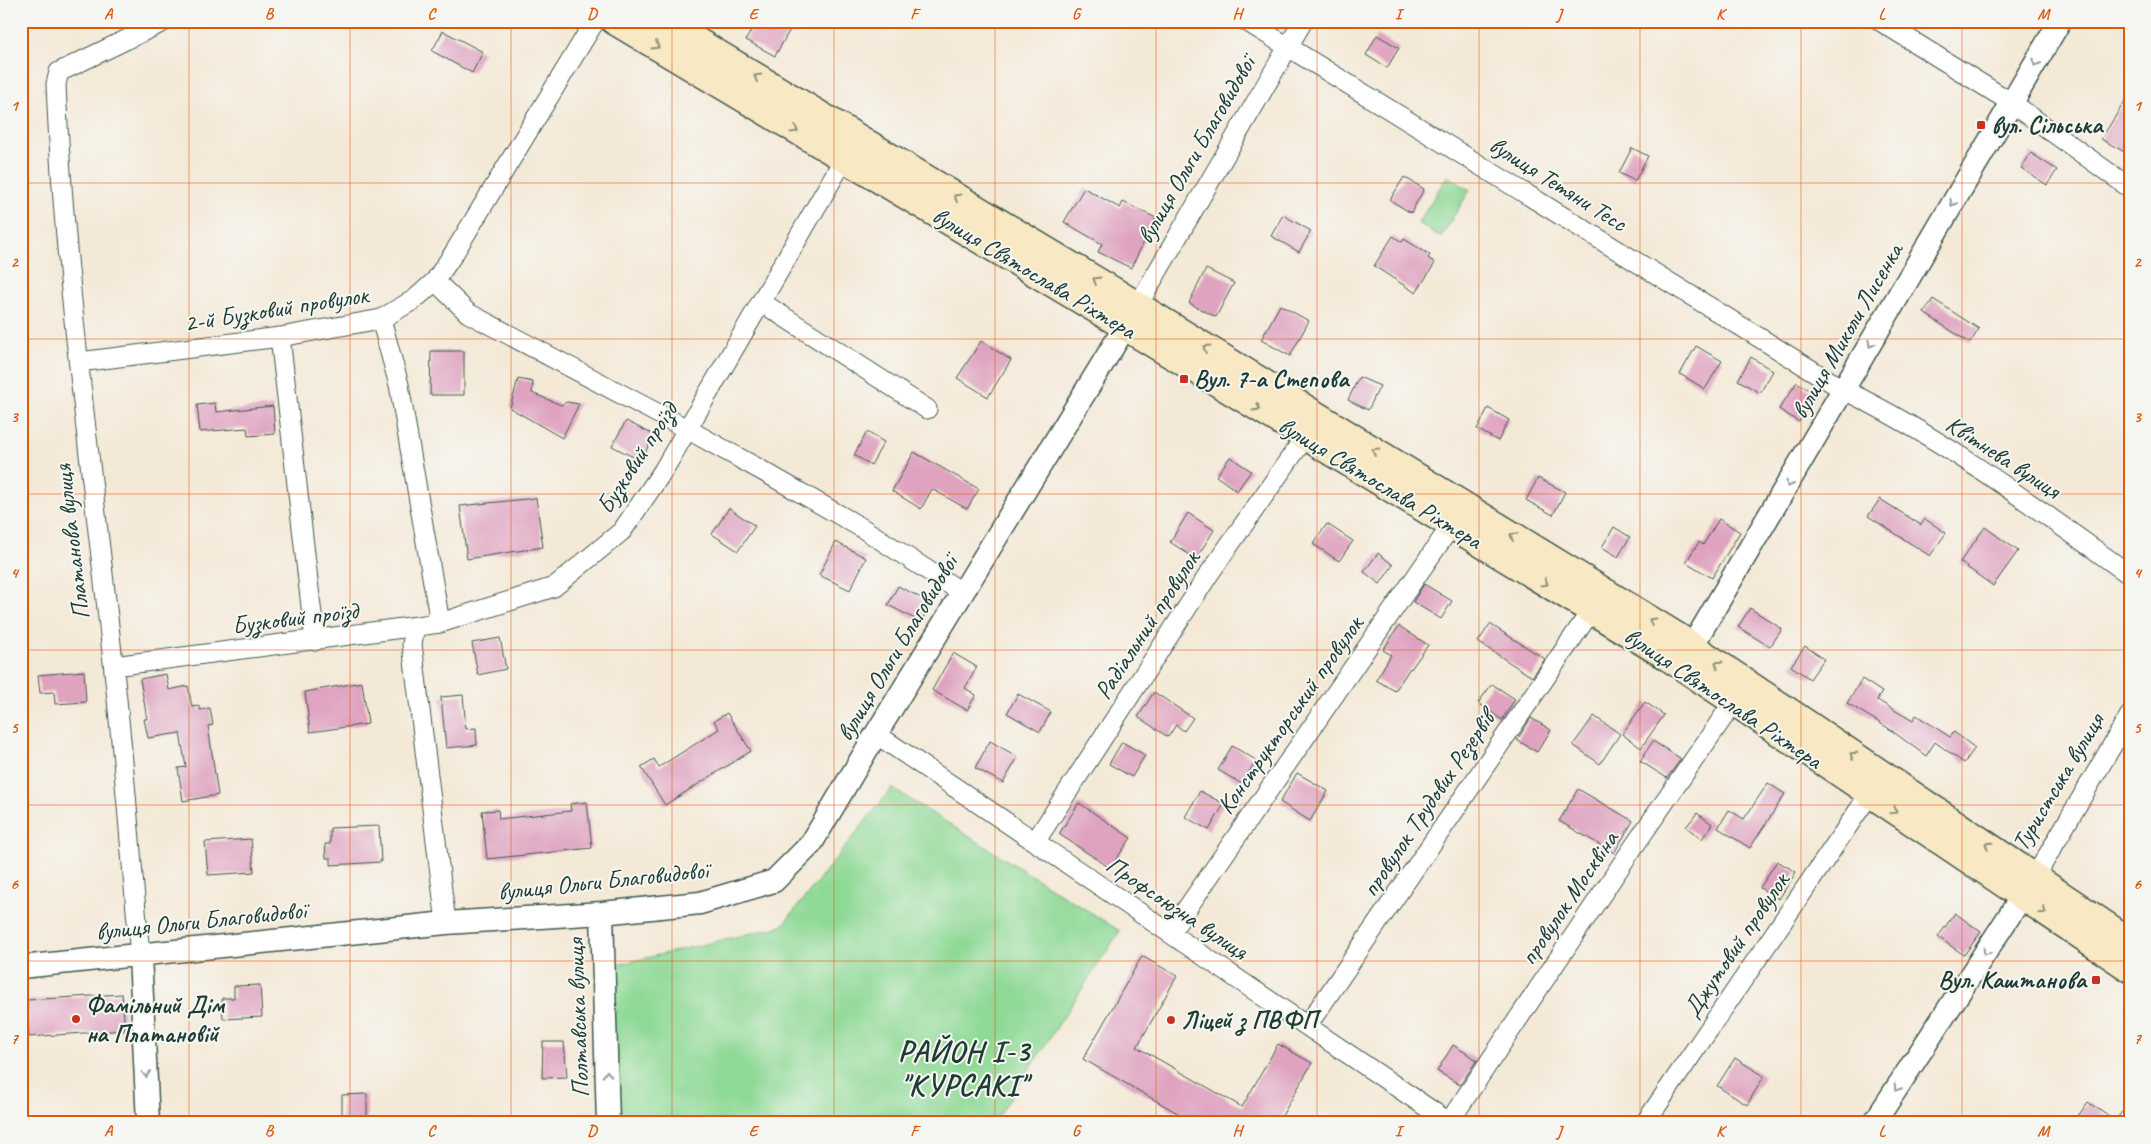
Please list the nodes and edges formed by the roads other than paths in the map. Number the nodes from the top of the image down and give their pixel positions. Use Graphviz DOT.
graph roads {
  1 [pos="165,21"];
  2 [pos="595,21"];
  3 [pos="614,21"];
  4 [pos="664,21"];
  5 [pos="1246,21"];
  6 [pos="1303,21"];
  7 [pos="1880,21"];
  8 [pos="2060,21"];
  9 [pos="1288,47"];
  10 [pos="2012,103"];
  11 [pos="844,159"];
  12 [pos="2130,188"];
  13 [pos="435,281"];
  14 [pos="761,302"];
  15 [pos="1132,316"];
  16 [pos="382,319"];
  17 [pos="280,337"];
  18 [pos="79,362"];
  19 [pos="1844,390"];
  20 [pos="927,409"];
  21 [pos="687,429"];
  22 [pos="1305,437"];
  23 [pos="1451,526"];
  24 [pos="2130,575"];
  25 [pos="962,593"];
  26 [pos="1591,611"];
  27 [pos="440,623"];
  28 [pos="415,627"];
  29 [pos="315,641"];
  30 [pos="1686,657"];
  31 [pos="114,666"];
  32 [pos="1733,703"];
  33 [pos="2130,715"];
  34 [pos="876,734"];
  35 [pos="1868,795"];
  36 [pos="1035,842"];
  37 [pos="2028,887"];
  38 [pos="602,913"];
  39 [pos="446,923"];
  40 [pos="1170,933"];
  41 [pos="2130,941"];
  42 [pos="140,955"];
  43 [pos="21,967"];
  44 [pos="2130,970"];
  45 [pos="1307,1026"];
  46 [pos="2130,1118"];
  47 [pos="1449,1122"];
  48 [pos="148,1123"];
  49 [pos="608,1123"];
  50 [pos="1645,1123"];
  51 [pos="1874,1123"];
  52 [pos="2126,1123"];
  1 -- 18 [label="street, Платанова вулиця"];
  2 -- 13 [label="street, 2-й Бузковий провулок"];
  3 -- 11 [label="main road, вулиця Святослава Ріхтера, one-way"];
  15 -- 4 [label="main road, вулиця Святослава Ріхтера, one-way"];
  5 -- 9 [label="street, вулиця Тетяни Тесс"];
  6 -- 9 [label="street, вулиця Ольги Благовидової"];
  7 -- 10 [label="street"];
  8 -- 10 [label="street, вулиця Миколи Лисенка, one-way"];
  9 -- 15 [label="street, вулиця Ольги Благовидової"];
  9 -- 19 [label="street, вулиця Тетяни Тесс"];
  10 -- 12 [label="street"];
  10 -- 19 [label="street, вулиця Миколи Лисенка, one-way"];
  11 -- 14 [label="street, Бузковий проїзд"];
  11 -- 15 [label="main road, вулиця Святослава Ріхтера"];
  13 -- 16 [label="street, 2-й Бузковий провулок"];
  13 -- 21 [label="street"];
  14 -- 20 [label="street"];
  14 -- 21 [label="street, Бузковий проїзд"];
  15 -- 22 [label="main road, вулиця Святослава Ріхтера, one-way"];
  15 -- 25 [label="street, вулиця Ольги Благовидової"];
  30 -- 15 [label="main road, вулиця Святослава Ріхтера, one-way"];
  16 -- 17 [label="street, 2-й Бузковий провулок"];
  16 -- 27 [label="street"];
  17 -- 18 [label="street, 2-й Бузковий провулок"];
  17 -- 29 [label="street"];
  18 -- 31 [label="street, Платанова вулиця"];
  19 -- 24 [label="street, Квітнева вулиця"];
  19 -- 30 [label="street, вулиця Миколи Лисенка, one-way"];
  21 -- 25 [label="street"];
  21 -- 27 [label="street, Бузковий проїзд"];
  22 -- 23 [label="main road, вулиця Святослава Ріхтера"];
  22 -- 36 [label="street, Радіальний провулок"];
  23 -- 26 [label="main road, вулиця Святослава Ріхтера, one-way"];
  23 -- 40 [label="street, Конструкторський провулок"];
  25 -- 34 [label="street, вулиця Ольги Благовидової"];
  26 -- 30 [label="main road, вулиця Святослава Ріхтера"];
  26 -- 45 [label="street, провулок Трудових Резервів"];
  27 -- 28 [label="street, Бузковий проїзд"];
  28 -- 29 [label="street, Бузковий проїзд"];
  28 -- 39 [label="street"];
  29 -- 31 [label="street, Бузковий проїзд"];
  30 -- 32 [label="main road, вулиця Святослава Ріхтера"];
  37 -- 30 [label="main road, вулиця Святослава Ріхтера, one-way"];
  31 -- 42 [label="street, Платанова вулиця"];
  32 -- 35 [label="main road, вулиця Святослава Ріхтера"];
  32 -- 47 [label="street, провулок Москвіна"];
  33 -- 37 [label="street, Туристська вулиця"];
  34 -- 36 [label="street, Профсоюзна вулиця"];
  34 -- 38 [label="street, вулиця Ольги Благовидової"];
  35 -- 37 [label="main road, вулиця Святослава Ріхтера, one-way"];
  35 -- 50 [label="street, Джутовий провулок"];
  36 -- 40 [label="street, Профсоюзна вулиця"];
  37 -- 41 [label="main road, вулиця Святослава Ріхтера"];
  37 -- 44 [label="main road, вулиця Святослава Ріхтера, one-way"];
  37 -- 51 [label="street, Туристська вулиця, one-way"];
  38 -- 39 [label="street, вулиця Ольги Благовидової"];
  49 -- 38 [label="street, Полтавська вулиця, one-way"];
  39 -- 42 [label="street, вулиця Ольги Благовидової"];
  40 -- 45 [label="street, Профсоюзна вулиця"];
  42 -- 43 [label="street, вулиця Ольги Благовидової"];
  42 -- 48 [label="street, Платанова вулиця, one-way"];
  45 -- 47 [label="street, Профсоюзна вулиця"];
  46 -- 52 [label="street"];
}
